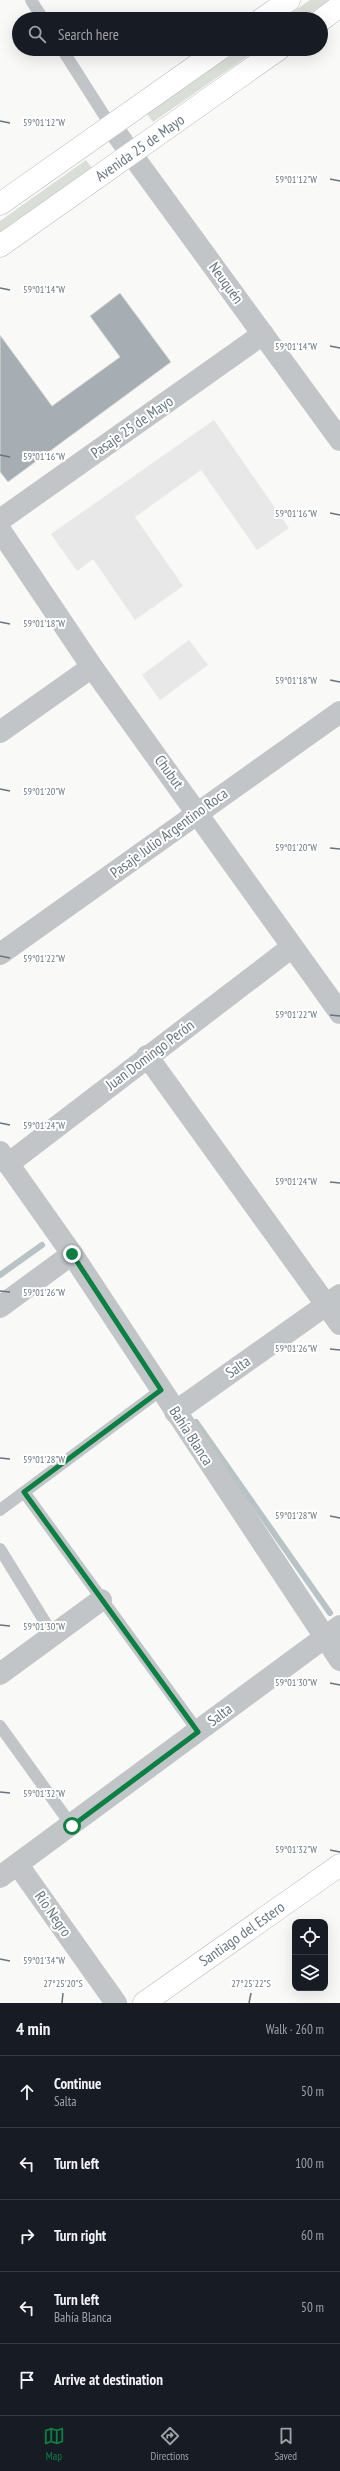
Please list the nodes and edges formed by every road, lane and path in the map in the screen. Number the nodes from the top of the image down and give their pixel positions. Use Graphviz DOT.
graph roads {
  1 [pos="31,0"];
  2 [pos="289,0"];
  3 [pos="340,6"];
  4 [pos="39,12"];
  5 [pos="272,12"];
  6 [pos="328,15"];
  7 [pos="66,56"];
  8 [pos="210,56"];
  9 [pos="269,56"];
  10 [pos="111,126"];
  11 [pos="131,153"];
  12 [pos="0,204"];
  13 [pos="0,246"];
  14 [pos="263,334"];
  15 [pos="337,430"];
  16 [pos="0,520"];
  17 [pos="0,530"];
  18 [pos="92,668"];
  19 [pos="340,712"];
  20 [pos="0,732"];
  21 [pos="198,812"];
  22 [pos="292,947"];
  23 [pos="0,954"];
  24 [pos="338,1007"];
  25 [pos="147,1056"];
  26 [pos="4,1158"];
  27 [pos="72,1254"];
  28 [pos="333,1300"];
  29 [pos="0,1307"];
  30 [pos="340,1324"];
  31 [pos="161,1390"];
  32 [pos="174,1412"];
  33 [pos="24,1492"];
  34 [pos="0,1510"];
  35 [pos="0,1549"];
  36 [pos="101,1600"];
  37 [pos="332,1632"];
  38 [pos="53,1635"];
  39 [pos="340,1660"];
  40 [pos="0,1674"];
  41 [pos="0,1726"];
  42 [pos="198,1732"];
  43 [pos="72,1826"];
  44 [pos="18,1864"];
  45 [pos="340,1865"];
  46 [pos="0,1878"];
  47 [pos="116,2003"];
  48 [pos="144,2003"];
  1 -- 4 [label="lane"];
  2 -- 5 [label="main road"];
  3 -- 6 [label="main road"];
  7 -- 10 [label="lane"];
  8 -- 10 [label="main road"];
  9 -- 11 [label="main road, Avenida 25 de Mayo"];
  10 -- 11 [label="street, Neuquén"];
  10 -- 12 [label="main road"];
  11 -- 13 [label="main road, Avenida 25 de Mayo"];
  11 -- 14 [label="street, Neuquén"];
  14 -- 15 [label="street, Neuquén"];
  14 -- 16 [label="street, Pasaje 25 de Mayo"];
  17 -- 18 [label="street, Chubut"];
  18 -- 20 [label="street"];
  18 -- 21 [label="street, Chubut"];
  19 -- 21 [label="street, Pasaje Julio Argentino Roca"];
  21 -- 22 [label="street, Chubut"];
  21 -- 23 [label="street, Pasaje Julio Argentino Roca"];
  22 -- 24 [label="street, Chubut"];
  22 -- 25 [label="street, Juan Domingo Perón"];
  25 -- 26 [label="street, Juan Domingo Perón"];
  25 -- 28 [label="street"];
  26 -- 27 [label="street, Bahía Blanca"];
  27 -- 29 [label="street"];
  27 -- 31 [label="street, Bahía Blanca"];
  28 -- 30 [label="street"];
  28 -- 32 [label="street, Salta"];
  31 -- 32 [label="street, Bahía Blanca"];
  31 -- 33 [label="lane"];
  32 -- 37 [label="street, Bahía Blanca"];
  33 -- 34 [label="lane"];
  33 -- 36 [label="lane"];
  35 -- 38 [label="lane"];
  36 -- 38 [label="street"];
  36 -- 42 [label="lane"];
  37 -- 39 [label="street, Bahía Blanca"];
  37 -- 42 [label="street, Salta"];
  38 -- 40 [label="street"];
  41 -- 43 [label="lane"];
  42 -- 43 [label="street, Salta"];
  43 -- 44 [label="street, Salta"];
  44 -- 46 [label="street, Salta"];
  44 -- 47 [label="street, Río Negro"];
  45 -- 48 [label="main road, Santiago del Estero"];
}
